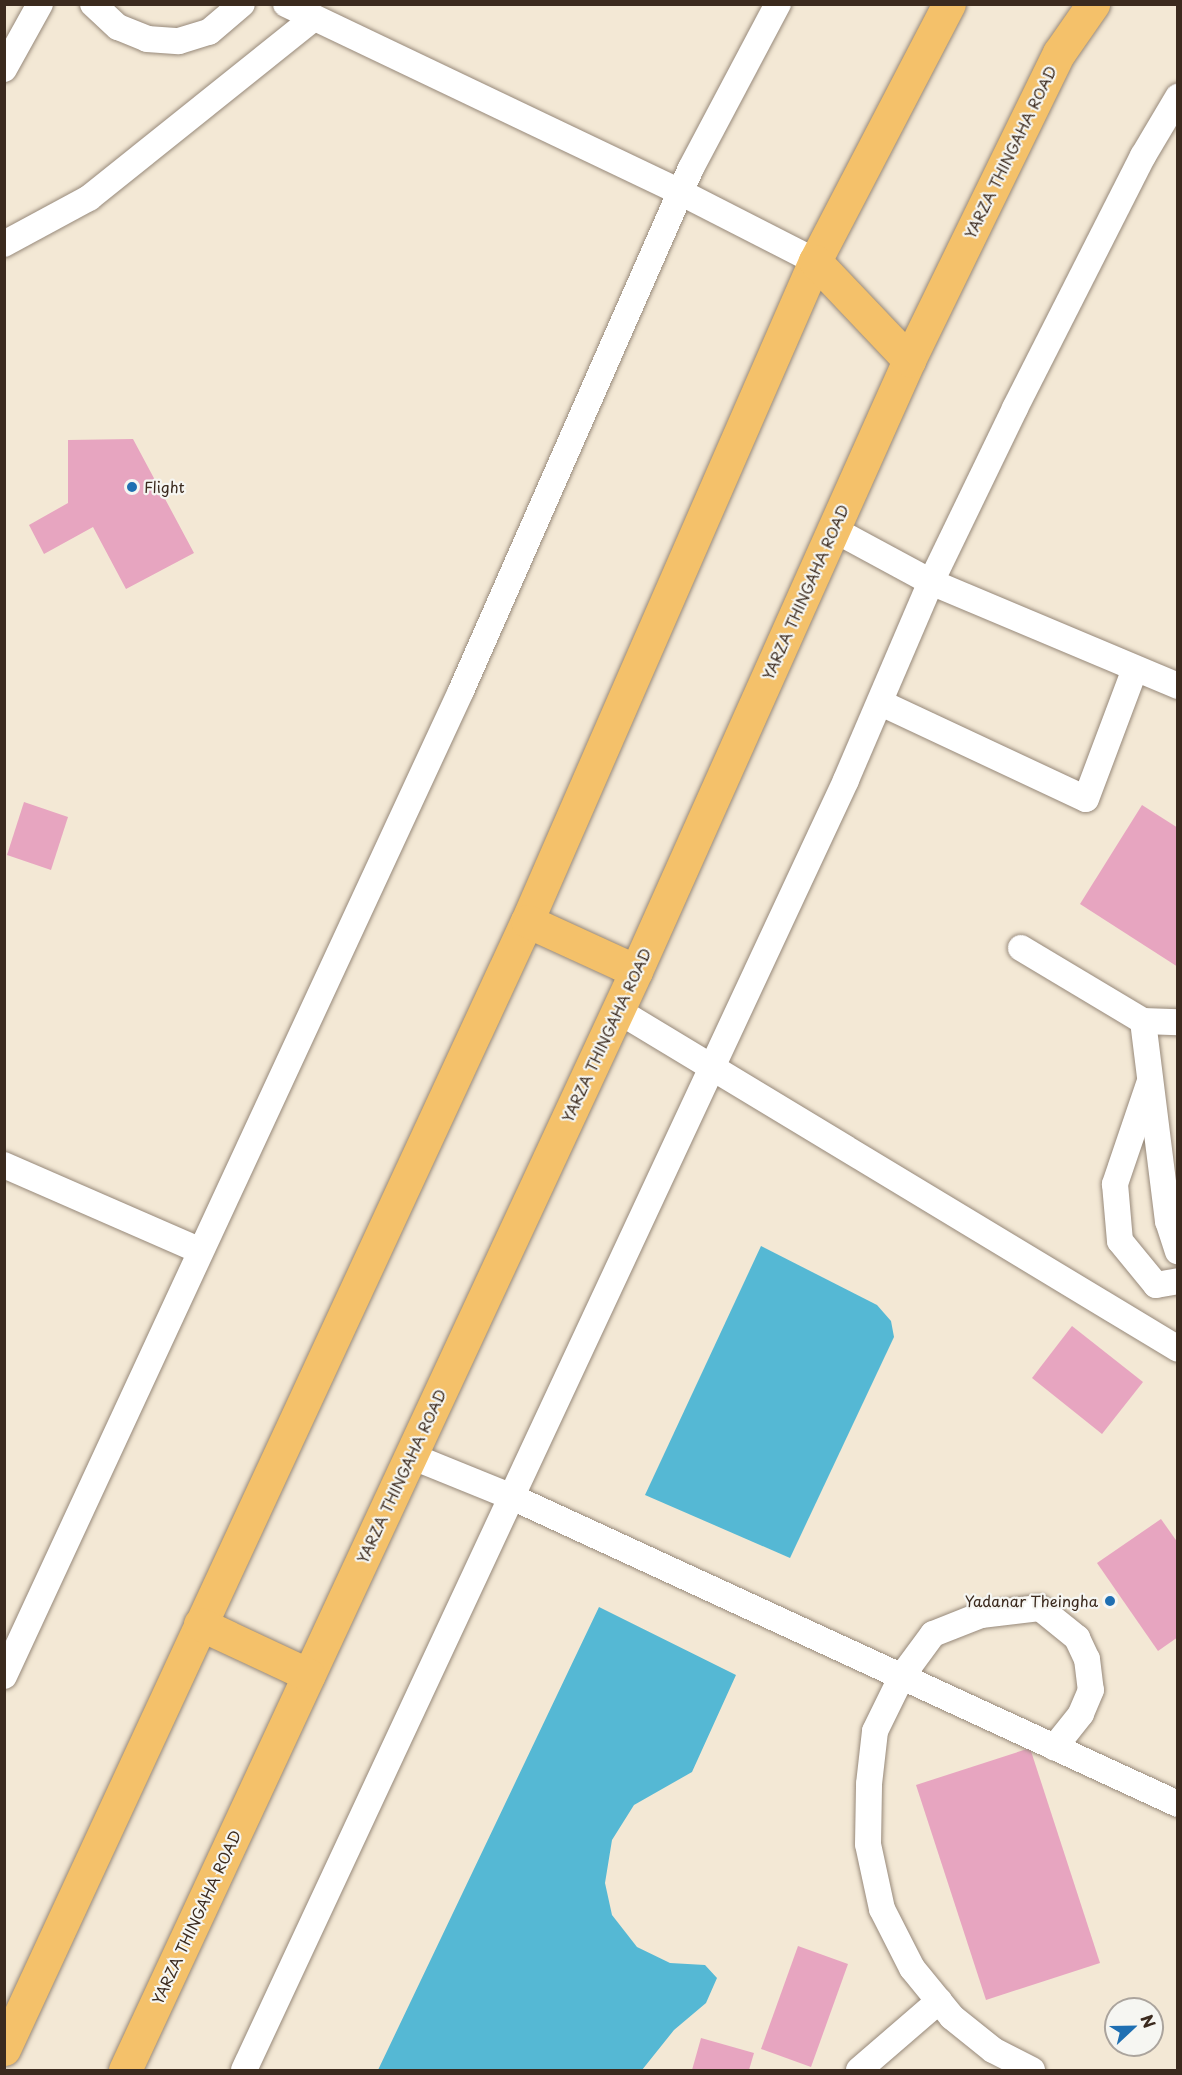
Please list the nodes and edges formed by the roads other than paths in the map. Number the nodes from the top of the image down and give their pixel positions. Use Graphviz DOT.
graph roads {
  1 [pos="40,4"];
  2 [pos="93,4"];
  3 [pos="242,4"];
  4 [pos="286,4"];
  5 [pos="778,4"];
  6 [pos="949,4"];
  7 [pos="1093,4"];
  8 [pos="314,18"];
  9 [pos="4,69"];
  10 [pos="1178,97"];
  11 [pos="680,192"];
  12 [pos="4,244"];
  13 [pos="815,261"];
  14 [pos="909,360"];
  15 [pos="834,529"];
  16 [pos="931,582"];
  17 [pos="1134,671"];
  18 [pos="1178,686"];
  19 [pos="881,703"];
  20 [pos="527,921"];
  21 [pos="1021,948"];
  22 [pos="636,971"];
  23 [pos="618,1010"];
  24 [pos="1143,1021"];
  25 [pos="1178,1022"];
  26 [pos="713,1064"];
  27 [pos="1151,1078"];
  28 [pos="4,1165"];
  29 [pos="200,1250"];
  30 [pos="1178,1251"];
  31 [pos="1178,1281"];
  32 [pos="1178,1349"];
  33 [pos="411,1456"];
  34 [pos="512,1497"];
  35 [pos="200,1624"];
  36 [pos="309,1675"];
  37 [pos="4,1676"];
  38 [pos="902,1676"];
  39 [pos="1054,1748"];
  40 [pos="1178,1804"];
  41 [pos="939,2001"];
  42 [pos="4,2049"];
  43 [pos="125,2070"];
  44 [pos="244,2070"];
  45 [pos="859,2070"];
  46 [pos="1032,2070"];
  1 -- 9 [label="street"];
  2 -- 3 [label="street"];
  4 -- 8 [label="street"];
  5 -- 11 [label="street"];
  6 -- 13 [label="main road"];
  7 -- 14 [label="main road, YARZA THINGAHA ROAD"];
  8 -- 11 [label="street"];
  8 -- 12 [label="street"];
  10 -- 16 [label="street"];
  11 -- 13 [label="street"];
  11 -- 29 [label="street"];
  13 -- 14 [label="main road"];
  13 -- 20 [label="main road"];
  14 -- 15 [label="main road, YARZA THINGAHA ROAD"];
  15 -- 16 [label="street"];
  15 -- 22 [label="main road, YARZA THINGAHA ROAD"];
  16 -- 17 [label="street"];
  16 -- 19 [label="street"];
  17 -- 18 [label="street"];
  17 -- 19 [label="street"];
  19 -- 26 [label="street"];
  20 -- 22 [label="main road"];
  20 -- 35 [label="main road"];
  21 -- 24 [label="street"];
  22 -- 23 [label="main road, YARZA THINGAHA ROAD"];
  23 -- 26 [label="street"];
  23 -- 33 [label="main road, YARZA THINGAHA ROAD"];
  24 -- 25 [label="street"];
  24 -- 27 [label="street"];
  26 -- 32 [label="street"];
  26 -- 34 [label="street"];
  27 -- 30 [label="street"];
  27 -- 31 [label="street"];
  28 -- 29 [label="street"];
  29 -- 37 [label="street"];
  33 -- 34 [label="street"];
  33 -- 36 [label="main road, YARZA THINGAHA ROAD"];
  34 -- 38 [label="street"];
  34 -- 44 [label="street"];
  35 -- 36 [label="main road"];
  35 -- 42 [label="main road"];
  36 -- 43 [label="main road, YARZA THINGAHA ROAD"];
  38 -- 39 [label="street"];
  38 -- 39 [label="street"];
  38 -- 41 [label="street"];
  39 -- 40 [label="street"];
  41 -- 45 [label="street"];
  41 -- 46 [label="street"];
}
